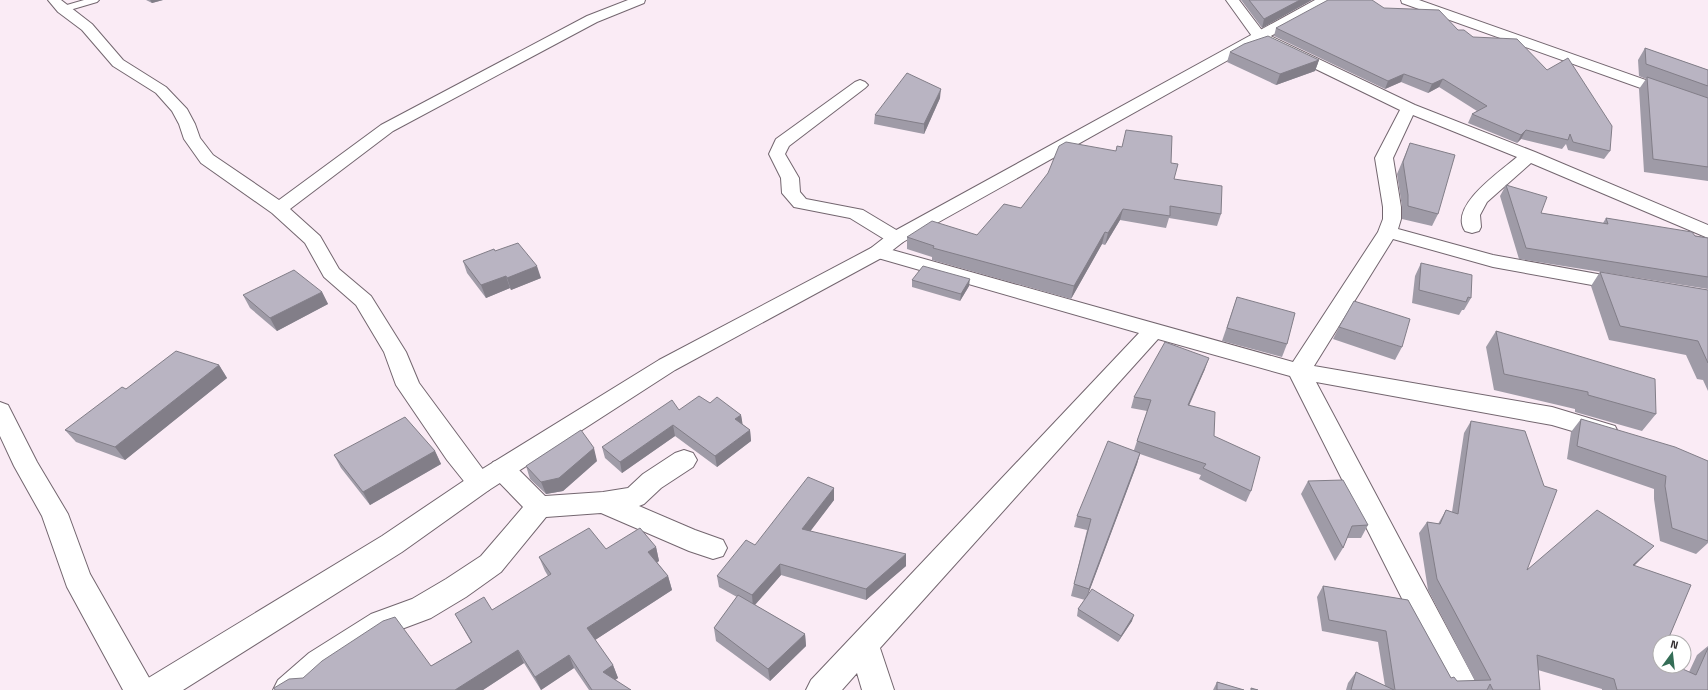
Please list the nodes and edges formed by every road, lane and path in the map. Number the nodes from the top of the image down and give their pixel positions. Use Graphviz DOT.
graph roads {
  1 [pos="94,0"];
  2 [pos="639,0"];
  3 [pos="1232,0"];
  4 [pos="1325,0"];
  5 [pos="1407,0"];
  6 [pos="58,5"];
  7 [pos="1259,36"];
  8 [pos="860,85"];
  9 [pos="1708,107"];
  10 [pos="1409,108"];
  11 [pos="1529,156"];
  12 [pos="279,209"];
  13 [pos="1472,227"];
  14 [pos="1388,232"];
  15 [pos="1708,232"];
  16 [pos="896,238"];
  17 [pos="878,252"];
  18 [pos="1643,288"];
  19 [pos="1154,330"];
  20 [pos="1299,371"];
  21 [pos="0,412"];
  22 [pos="1626,438"];
  23 [pos="684,460"];
  24 [pos="491,476"];
  25 [pos="603,502"];
  26 [pos="540,507"];
  27 [pos="713,548"];
  28 [pos="864,645"];
  29 [pos="140,690"];
  30 [pos="156,690"];
  31 [pos="289,690"];
  32 [pos="822,690"];
  33 [pos="878,690"];
  34 [pos="1464,690"];
  1 -- 6 [label="lane"];
  2 -- 12 [label="street"];
  3 -- 7 [label="street"];
  4 -- 7 [label="street"];
  5 -- 9 [label="street"];
  6 -- 12 [label="street"];
  7 -- 10 [label="street"];
  7 -- 16 [label="street"];
  8 -- 16 [label="street"];
  10 -- 11 [label="street"];
  10 -- 14 [label="street"];
  11 -- 13 [label="street"];
  11 -- 15 [label="street"];
  12 -- 24 [label="street"];
  14 -- 18 [label="street"];
  14 -- 20 [label="street"];
  16 -- 17 [label="street"];
  17 -- 19 [label="street"];
  17 -- 24 [label="street"];
  19 -- 20 [label="street"];
  19 -- 28 [label="street"];
  20 -- 22 [label="street"];
  20 -- 34 [label="street"];
  21 -- 29 [label="street"];
  23 -- 25 [label="street"];
  24 -- 26 [label="street"];
  24 -- 30 [label="street"];
  25 -- 26 [label="street"];
  25 -- 27 [label="street"];
  26 -- 31 [label="street"];
  28 -- 32 [label="street"];
  28 -- 33 [label="street"];
}
